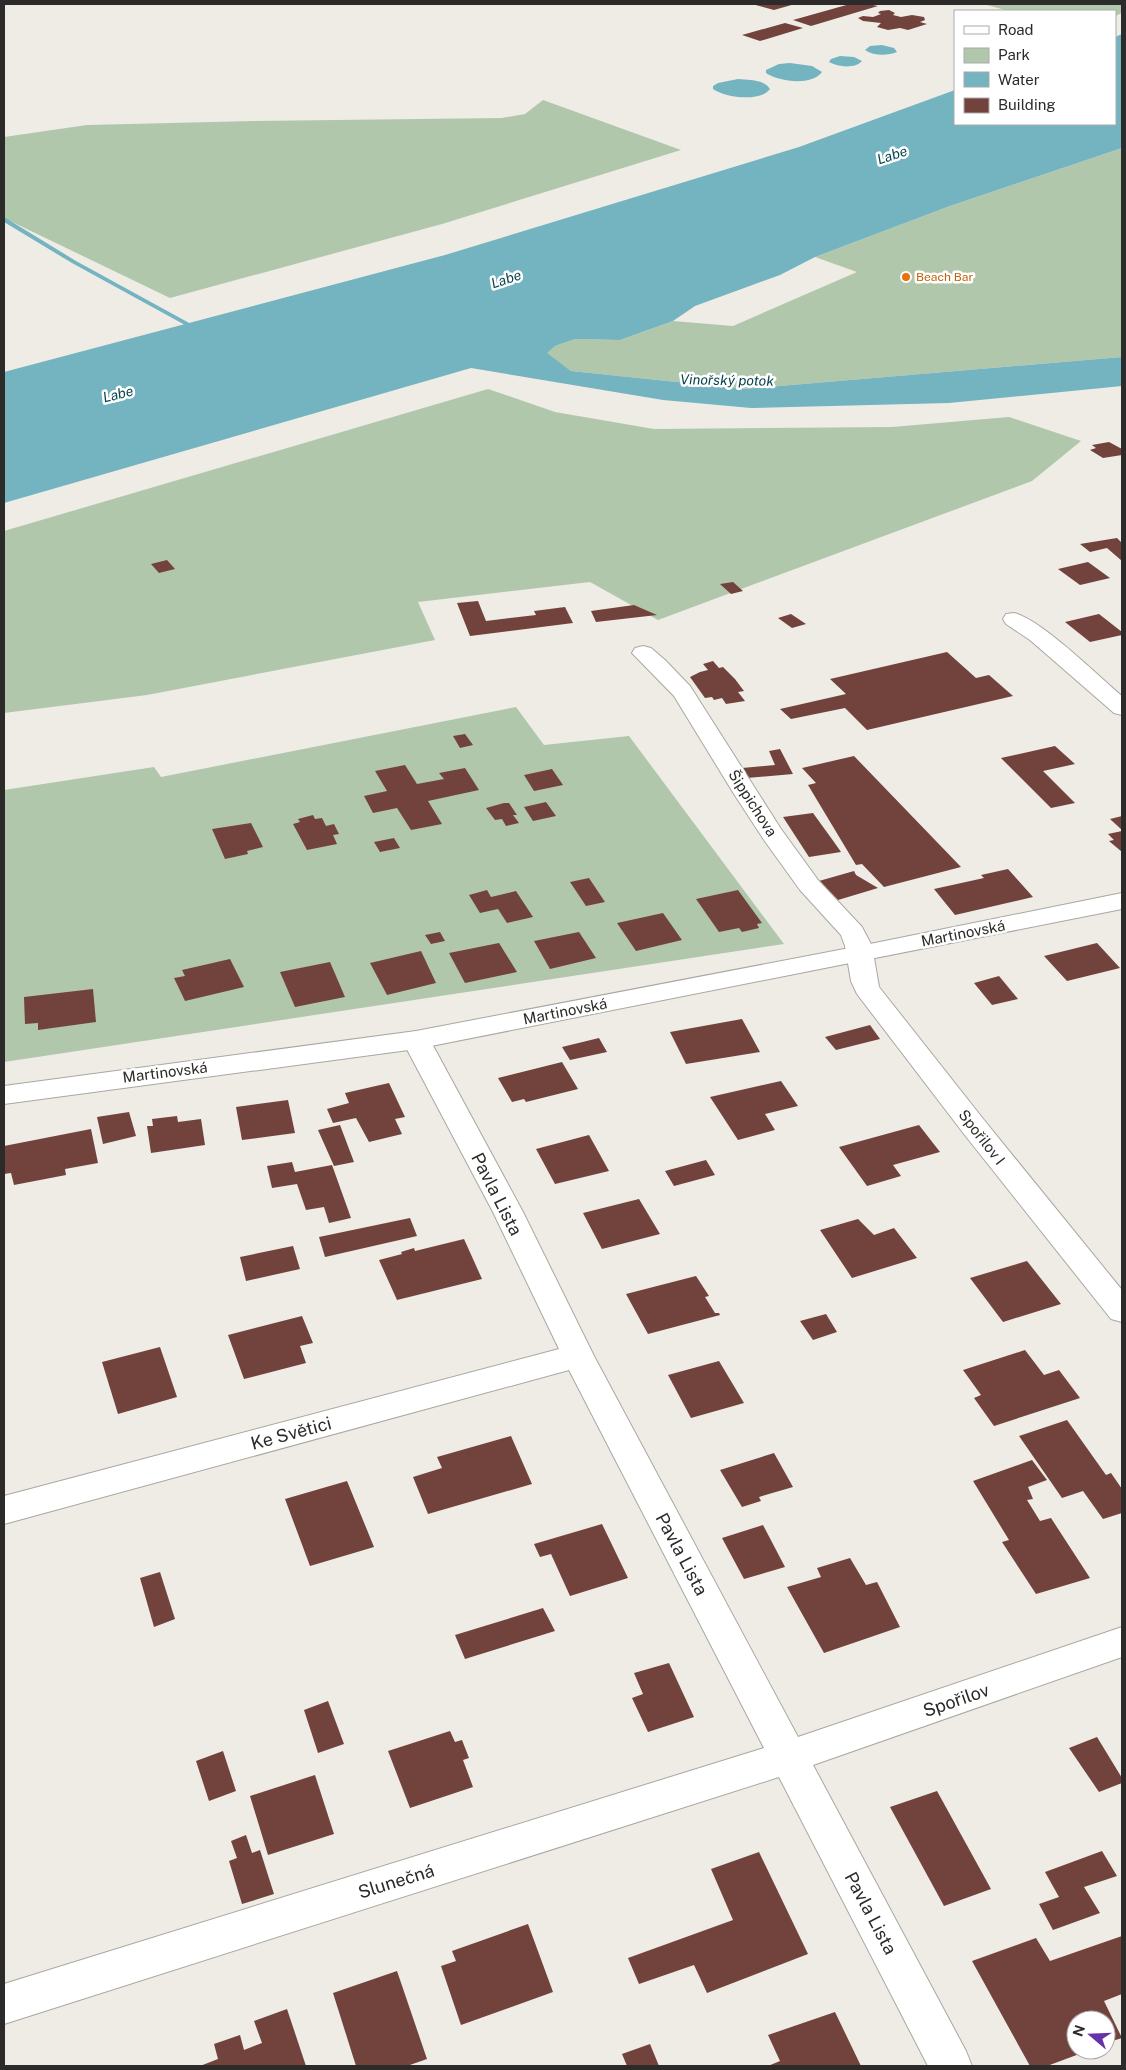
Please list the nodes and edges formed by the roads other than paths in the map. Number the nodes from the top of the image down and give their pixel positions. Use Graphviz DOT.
graph roads {
  1 [pos="1014,619"];
  2 [pos="643,653"];
  3 [pos="1122,708"];
  4 [pos="1122,901"];
  5 [pos="860,954"];
  6 [pos="416,1040"];
  7 [pos="4,1095"];
  8 [pos="1122,1311"];
  9 [pos="578,1356"];
  10 [pos="4,1510"];
  11 [pos="1122,1642"];
  12 [pos="789,1757"];
  13 [pos="4,2004"];
  14 [pos="951,2066"];
  1 -- 3 [label="street"];
  2 -- 5 [label="street, Šippichova"];
  4 -- 5 [label="street, Martinovská"];
  5 -- 6 [label="street, Martinovská"];
  5 -- 8 [label="street, Spořilov I"];
  6 -- 7 [label="street, Martinovská"];
  6 -- 9 [label="street, Pavla Lista"];
  9 -- 10 [label="street, Ke Světici"];
  9 -- 12 [label="street, Pavla Lista"];
  11 -- 12 [label="street, Spořilov"];
  12 -- 13 [label="street, Slunečná"];
  12 -- 14 [label="street, Pavla Lista"];
}
